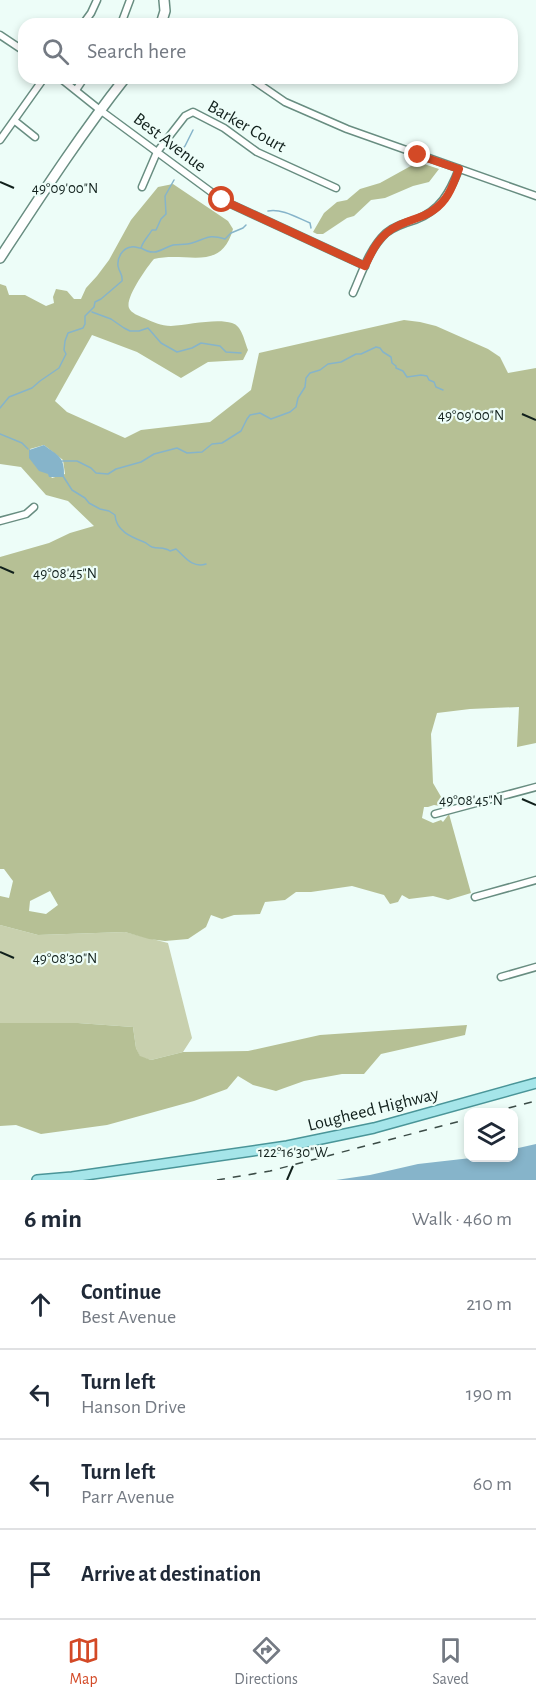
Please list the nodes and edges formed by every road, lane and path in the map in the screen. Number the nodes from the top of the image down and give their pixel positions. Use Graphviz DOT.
graph roads {
  1 [pos="97,0"];
  2 [pos="130,0"];
  3 [pos="164,0"];
  4 [pos="87,18"];
  5 [pos="124,18"];
  6 [pos="163,18"];
  7 [pos="0,35"];
  8 [pos="18,47"];
  9 [pos="40,84"];
  10 [pos="68,84"];
  11 [pos="80,84"];
  12 [pos="120,84"];
  13 [pos="259,84"];
  14 [pos="76,90"];
  15 [pos="100,110"];
  16 [pos="15,121"];
  17 [pos="35,137"];
  18 [pos="0,140"];
  19 [pos="157,152"];
  20 [pos="459,169"];
  21 [pos="142,187"];
  22 [pos="336,188"];
  23 [pos="536,196"];
  24 [pos="0,258"];
  25 [pos="365,266"];
  26 [pos="353,293"];
  27 [pos="34,507"];
  28 [pos="0,521"];
  29 [pos="536,787"];
  30 [pos="435,814"];
  31 [pos="536,880"];
  32 [pos="475,897"];
  33 [pos="536,967"];
  34 [pos="501,977"];
  35 [pos="536,1083"];
  36 [pos="37,1180"];
  1 -- 4 [label="street"];
  2 -- 5 [label="street"];
  3 -- 6 [label="main road"];
  7 -- 8 [label="street"];
  9 -- 16 [label="street"];
  10 -- 14 [label="street, Best Avenue"];
  11 -- 14 [label="street"];
  12 -- 15 [label="main road"];
  13 -- 20 [label="street"];
  14 -- 15 [label="street, Best Avenue"];
  15 -- 19 [label="street, Best Avenue"];
  15 -- 24 [label="main road"];
  16 -- 17 [label="street"];
  16 -- 18 [label="street"];
  19 -- 21 [label="street"];
  19 -- 22 [label="street, Barker Court"];
  19 -- 25 [label="street, Best Avenue"];
  20 -- 23 [label="street"];
  20 -- 25 [label="street"];
  25 -- 26 [label="street"];
  27 -- 28 [label="street"];
  29 -- 30 [label="street"];
  31 -- 32 [label="street"];
  33 -- 34 [label="street"];
  35 -- 36 [label="main road, Lougheed Highway"];
}
